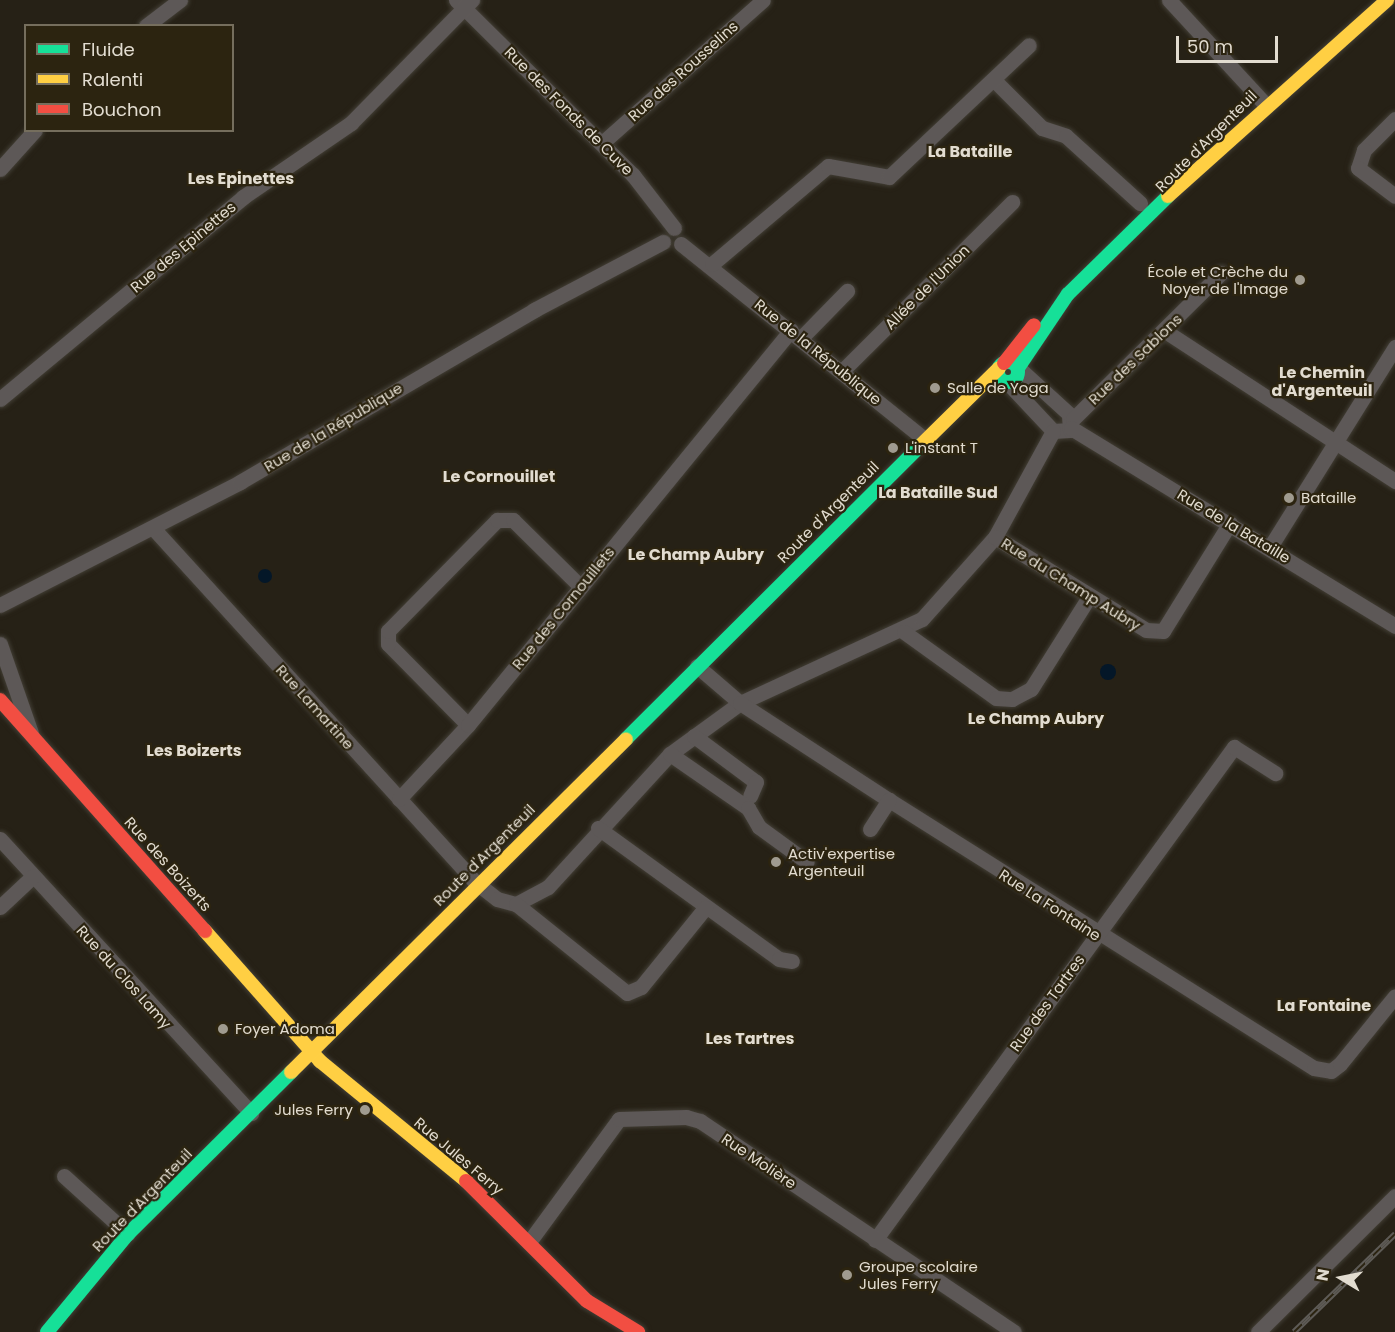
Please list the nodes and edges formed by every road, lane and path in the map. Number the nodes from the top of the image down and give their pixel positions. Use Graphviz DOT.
graph roads {
  1 [pos="180,0"];
  2 [pos="763,0"];
  3 [pos="1169,0"];
  4 [pos="1387,0"];
  5 [pos="464,3"];
  6 [pos="149,24"];
  7 [pos="1029,45"];
  8 [pos="994,80"];
  9 [pos="1265,104"];
  10 [pos="1395,119"];
  11 [pos="33,132"];
  12 [pos="602,143"];
  13 [pos="0,169"];
  14 [pos="1395,196"];
  15 [pos="1012,202"];
  16 [pos="1140,203"];
  17 [pos="674,228"];
  18 [pos="663,242"];
  19 [pos="681,244"];
  20 [pos="711,264"];
  21 [pos="1221,273"];
  22 [pos="847,291"];
  23 [pos="1052,310"];
  24 [pos="1165,331"];
  25 [pos="796,334"];
  26 [pos="1395,347"];
  27 [pos="1001,365"];
  28 [pos="842,372"];
  29 [pos="1012,377"];
  30 [pos="0,399"];
  31 [pos="956,412"];
  32 [pos="1072,423"];
  33 [pos="1053,431"];
  34 [pos="1334,438"];
  35 [pos="926,440"];
  36 [pos="1395,481"];
  37 [pos="1230,523"];
  38 [pos="153,528"];
  39 [pos="995,537"];
  40 [pos="1270,547"];
  41 [pos="580,586"];
  42 [pos="1089,597"];
  43 [pos="0,605"];
  44 [pos="1395,626"];
  45 [pos="904,632"];
  46 [pos="0,644"];
  47 [pos="697,666"];
  48 [pos="0,700"];
  49 [pos="740,703"];
  50 [pos="468,725"];
  51 [pos="31,736"];
  52 [pos="694,736"];
  53 [pos="669,754"];
  54 [pos="1275,773"];
  55 [pos="750,796"];
  56 [pos="399,799"];
  57 [pos="889,800"];
  58 [pos="598,828"];
  59 [pos="870,829"];
  60 [pos="0,839"];
  61 [pos="807,862"];
  62 [pos="33,876"];
  63 [pos="478,885"];
  64 [pos="516,904"];
  65 [pos="0,907"];
  66 [pos="705,908"];
  67 [pos="1097,935"];
  68 [pos="792,961"];
  69 [pos="1395,996"];
  70 [pos="312,1052"];
  71 [pos="251,1113"];
  72 [pos="64,1176"];
  73 [pos="1395,1196"];
  74 [pos="128,1234"];
  75 [pos="875,1240"];
  76 [pos="529,1242"];
  77 [pos="47,1332"];
  78 [pos="638,1332"];
  79 [pos="1014,1332"];
  80 [pos="1258,1332"];
  1 -- 6 [label="street"];
  2 -- 12 [label="street, Rue des Rousselins"];
  3 -- 9 [label="street"];
  4 -- 9 [label="main road, Route d'Argenteuil"];
  5 -- 12 [label="street, Rue des Fonds de Cuve"];
  5 -- 30 [label="street, Rue des Epinettes"];
  7 -- 8 [label="street"];
  8 -- 16 [label="street"];
  8 -- 20 [label="street"];
  9 -- 23 [label="main road, Route d'Argenteuil"];
  10 -- 14 [label="street"];
  11 -- 13 [label="street"];
  12 -- 17 [label="street, Rue des Fonds de Cuve"];
  15 -- 28 [label="street, Allée de l'Union"];
  17 -- 18 [label="street"];
  17 -- 19 [label="street"];
  18 -- 19 [label="street"];
  18 -- 38 [label="street, Rue de la République"];
  19 -- 20 [label="street, Rue de la République"];
  20 -- 25 [label="street, Rue de la République"];
  21 -- 24 [label="street, Rue des Sablons"];
  22 -- 25 [label="street, Rue des Cornouillets"];
  23 -- 27 [label="main road, Route d'Argenteuil"];
  23 -- 29 [label="main road, Route d'Argenteuil"];
  24 -- 32 [label="street, Rue des Sablons"];
  24 -- 34 [label="street"];
  25 -- 28 [label="street, Rue de la République"];
  25 -- 41 [label="street, Rue des Cornouillets"];
  26 -- 34 [label="street"];
  27 -- 29 [label="main road"];
  27 -- 29 [label="main road"];
  27 -- 31 [label="main road, Route d'Argenteuil"];
  28 -- 35 [label="street, Rue de la République"];
  29 -- 31 [label="main road, Route d'Argenteuil"];
  29 -- 32 [label="street, Rue de la Bataille"];
  29 -- 33 [label="street"];
  31 -- 35 [label="main road, Route d'Argenteuil"];
  32 -- 33 [label="street"];
  32 -- 37 [label="street, Rue de la Bataille"];
  33 -- 39 [label="street"];
  34 -- 36 [label="street"];
  34 -- 40 [label="street"];
  35 -- 47 [label="main road, Route d'Argenteuil"];
  37 -- 40 [label="street, Rue de la Bataille"];
  37 -- 42 [label="street, Rue du Champ Aubry"];
  38 -- 43 [label="street, Rue de la République"];
  38 -- 56 [label="street, Rue Lamartine"];
  39 -- 42 [label="street, Rue du Champ Aubry"];
  39 -- 45 [label="street"];
  40 -- 44 [label="street, Rue de la Bataille"];
  41 -- 50 [label="street, Rue des Cornouillets"];
  41 -- 50 [label="street"];
  42 -- 45 [label="street"];
  45 -- 49 [label="street"];
  46 -- 51 [label="street"];
  47 -- 49 [label="street, Rue La Fontaine"];
  47 -- 63 [label="main road, Route d'Argenteuil"];
  48 -- 51 [label="main road, Rue des Boizerts"];
  49 -- 52 [label="street"];
  49 -- 57 [label="street, Rue La Fontaine"];
  50 -- 56 [label="street, Rue des Cornouillets"];
  51 -- 70 [label="main road, Rue des Boizerts"];
  52 -- 53 [label="street"];
  52 -- 55 [label="street"];
  53 -- 58 [label="street"];
  53 -- 61 [label="street"];
  54 -- 67 [label="street, Rue des Tartres"];
  56 -- 63 [label="street, Rue Lamartine"];
  57 -- 59 [label="street"];
  57 -- 67 [label="street, Rue La Fontaine"];
  58 -- 64 [label="street"];
  58 -- 66 [label="street"];
  60 -- 62 [label="street, Rue du Clos Lamy"];
  62 -- 65 [label="street"];
  62 -- 71 [label="street, Rue du Clos Lamy"];
  63 -- 64 [label="street, Rue Lamartine"];
  63 -- 70 [label="main road, Route d'Argenteuil"];
  64 -- 66 [label="street, Rue Lamartine"];
  66 -- 68 [label="street"];
  67 -- 69 [label="street, Rue La Fontaine"];
  67 -- 75 [label="street, Rue des Tartres"];
  70 -- 71 [label="main road, Route d'Argenteuil"];
  70 -- 76 [label="main road, Rue Jules Ferry"];
  71 -- 74 [label="main road, Route d'Argenteuil"];
  72 -- 74 [label="street"];
  73 -- 80 [label="street"];
  74 -- 77 [label="main road, Route d'Argenteuil"];
  75 -- 76 [label="street, Rue Molière"];
  75 -- 79 [label="street, Rue Molière"];
  76 -- 78 [label="main road, Rue Jules Ferry"];
}
